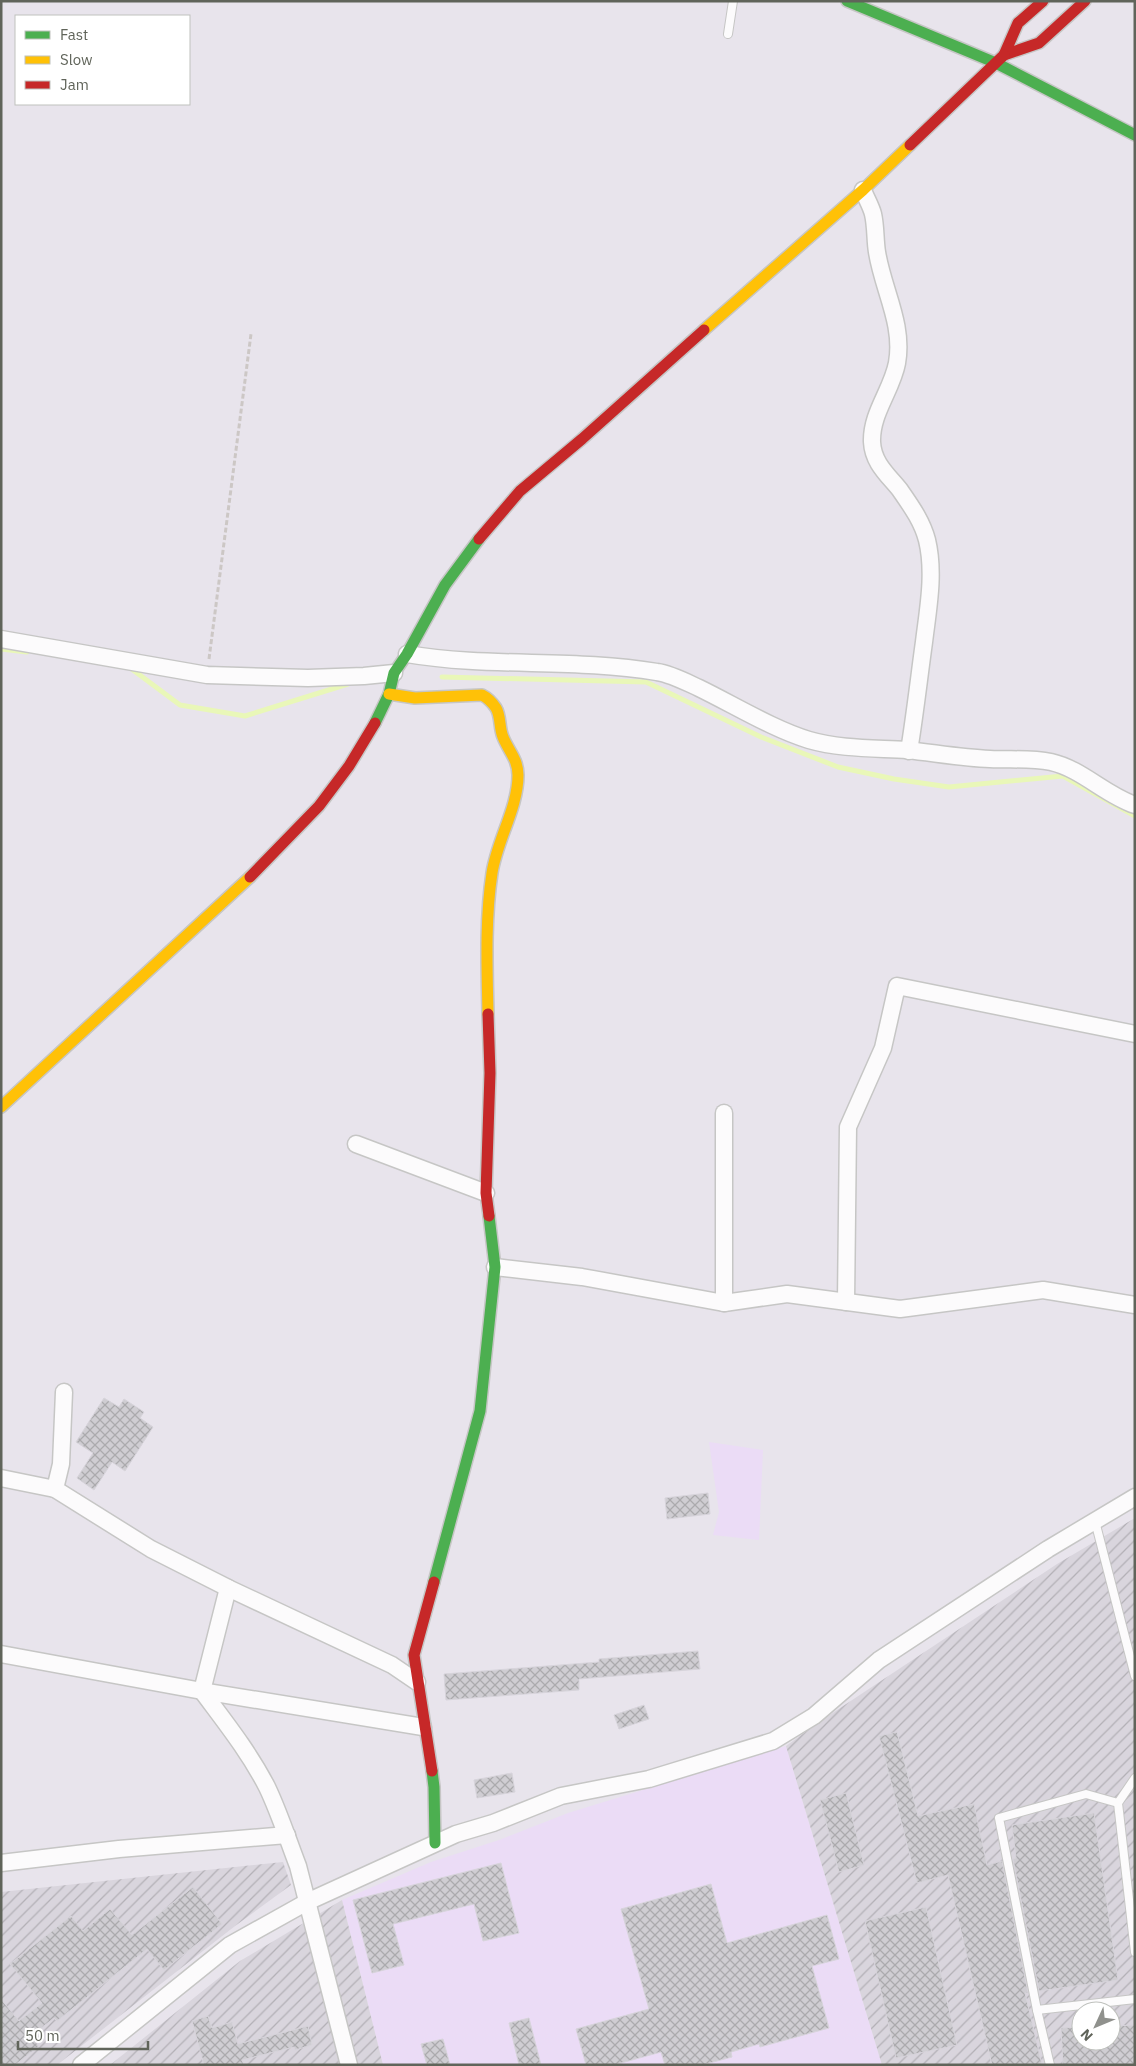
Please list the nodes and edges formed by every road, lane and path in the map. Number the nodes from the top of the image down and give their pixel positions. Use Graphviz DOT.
graph roads {
  1 [pos="733,1"];
  2 [pos="847,1"];
  3 [pos="1043,1"];
  4 [pos="1085,1"];
  5 [pos="728,34"];
  6 [pos="1000,59"];
  7 [pos="1135,135"];
  8 [pos="863,190"];
  9 [pos="251,334"];
  10 [pos="1,639"];
  11 [pos="407,654"];
  12 [pos="394,673"];
  13 [pos="207,675"];
  14 [pos="389,694"];
  15 [pos="909,751"];
  16 [pos="1135,806"];
  17 [pos="1135,1034"];
  18 [pos="1,1107"];
  19 [pos="724,1113"];
  20 [pos="356,1144"];
  21 [pos="486,1193"];
  22 [pos="495,1267"];
  23 [pos="846,1302"];
  24 [pos="724,1303"];
  25 [pos="1135,1306"];
  26 [pos="64,1392"];
  27 [pos="1,1478"];
  28 [pos="55,1489"];
  29 [pos="1135,1497"];
  30 [pos="1095,1521"];
  31 [pos="228,1588"];
  32 [pos="1,1654"];
  33 [pos="1135,1676"];
  34 [pos="417,1682"];
  35 [pos="202,1691"];
  36 [pos="423,1727"];
  37 [pos="1135,1778"];
  38 [pos="1118,1803"];
  39 [pos="287,1835"];
  40 [pos="435,1843"];
  41 [pos="1,1863"];
  42 [pos="307,1902"];
  43 [pos="1135,1952"];
  44 [pos="1135,1999"];
  45 [pos="1037,2010"];
  46 [pos="81,2065"];
  47 [pos="349,2065"];
  48 [pos="1050,2065"];
  1 -- 5 [label="lane"];
  2 -- 6 [label="main road"];
  3 -- 6 [label="main road"];
  4 -- 6 [label="main road"];
  6 -- 7 [label="main road"];
  6 -- 8 [label="main road"];
  8 -- 11 [label="main road"];
  8 -- 15 [label="street"];
  9 -- 13 [label="path"];
  10 -- 13 [label="street"];
  11 -- 12 [label="main road"];
  11 -- 15 [label="street"];
  12 -- 13 [label="street"];
  12 -- 14 [label="main road"];
  14 -- 18 [label="main road"];
  14 -- 21 [label="main road"];
  15 -- 16 [label="street"];
  17 -- 23 [label="street"];
  19 -- 24 [label="street"];
  20 -- 21 [label="street"];
  21 -- 22 [label="main road"];
  22 -- 24 [label="street"];
  22 -- 34 [label="main road"];
  23 -- 24 [label="street"];
  23 -- 25 [label="street"];
  26 -- 28 [label="street"];
  27 -- 28 [label="street"];
  28 -- 31 [label="street"];
  29 -- 30 [label="street"];
  30 -- 33 [label="lane"];
  30 -- 40 [label="street"];
  31 -- 34 [label="street"];
  31 -- 35 [label="street"];
  32 -- 35 [label="street"];
  34 -- 36 [label="main road"];
  35 -- 36 [label="street"];
  35 -- 39 [label="street"];
  36 -- 40 [label="main road"];
  37 -- 38 [label="lane"];
  38 -- 43 [label="lane"];
  38 -- 45 [label="lane"];
  39 -- 41 [label="street"];
  39 -- 42 [label="street"];
  40 -- 42 [label="street"];
  42 -- 46 [label="street"];
  42 -- 47 [label="street"];
  44 -- 45 [label="lane"];
  45 -- 48 [label="lane"];
}
